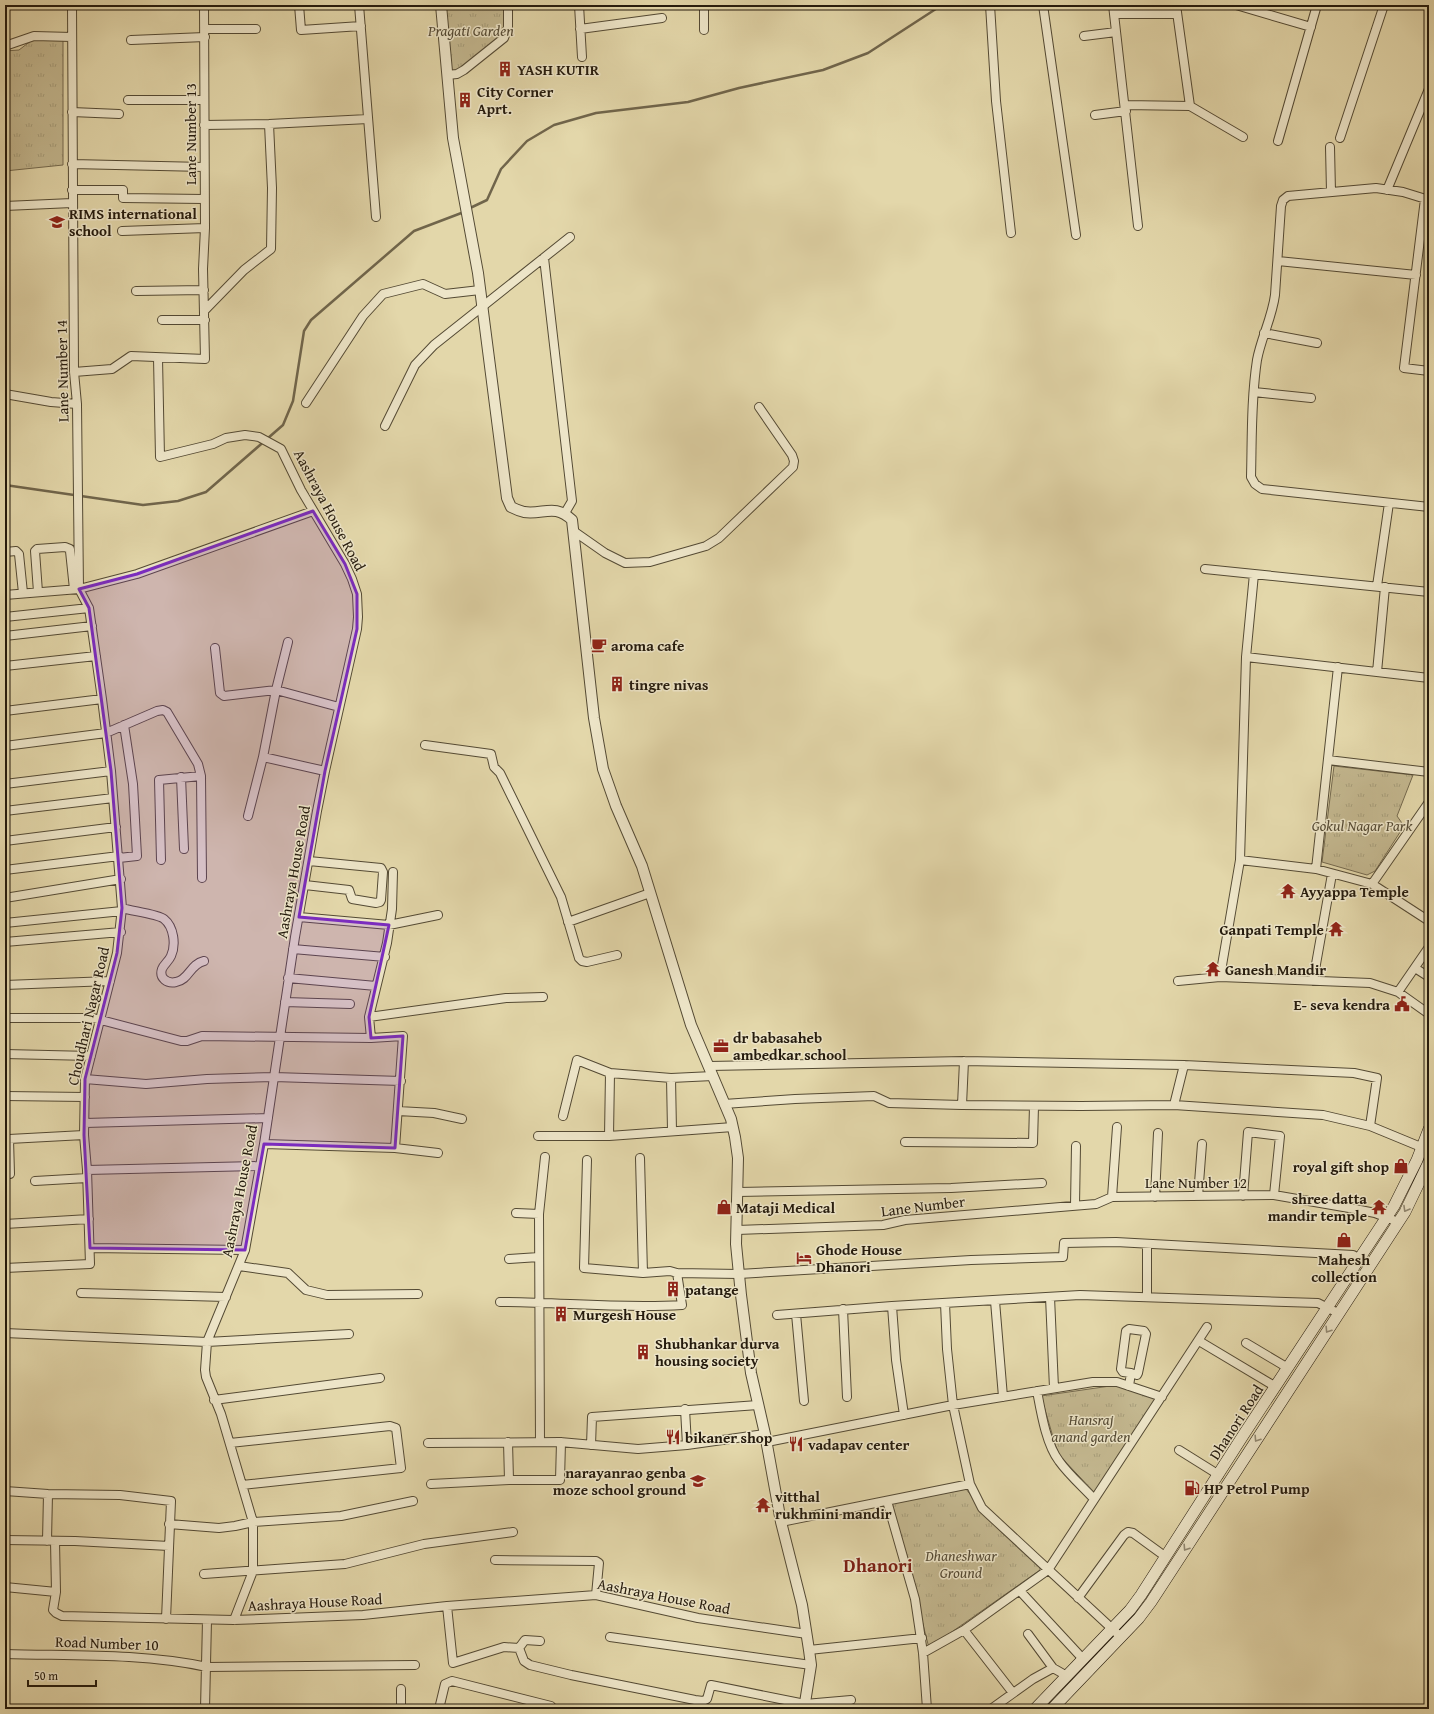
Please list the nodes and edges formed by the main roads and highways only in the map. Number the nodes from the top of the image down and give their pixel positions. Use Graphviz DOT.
graph roads {
  1 [pos="1429,1129"];
  2 [pos="1425,1148"];
  3 [pos="1429,1162"];
  4 [pos="1406,1184"];
  5 [pos="1416,1190"];
  6 [pos="1035,1709"];
  7 [pos="1052,1709"];
  1 -- 2 [label="main road, Dhanori Road"];
  2 -- 4 [label="main road, Dhanori Road"];
  3 -- 5 [label="main road, Dhanori Road"];
  4 -- 5 [label="main road"];
  4 -- 6 [label="main road, Dhanori Road"];
  5 -- 7 [label="main road, Dhanori Road, one-way"];
}
